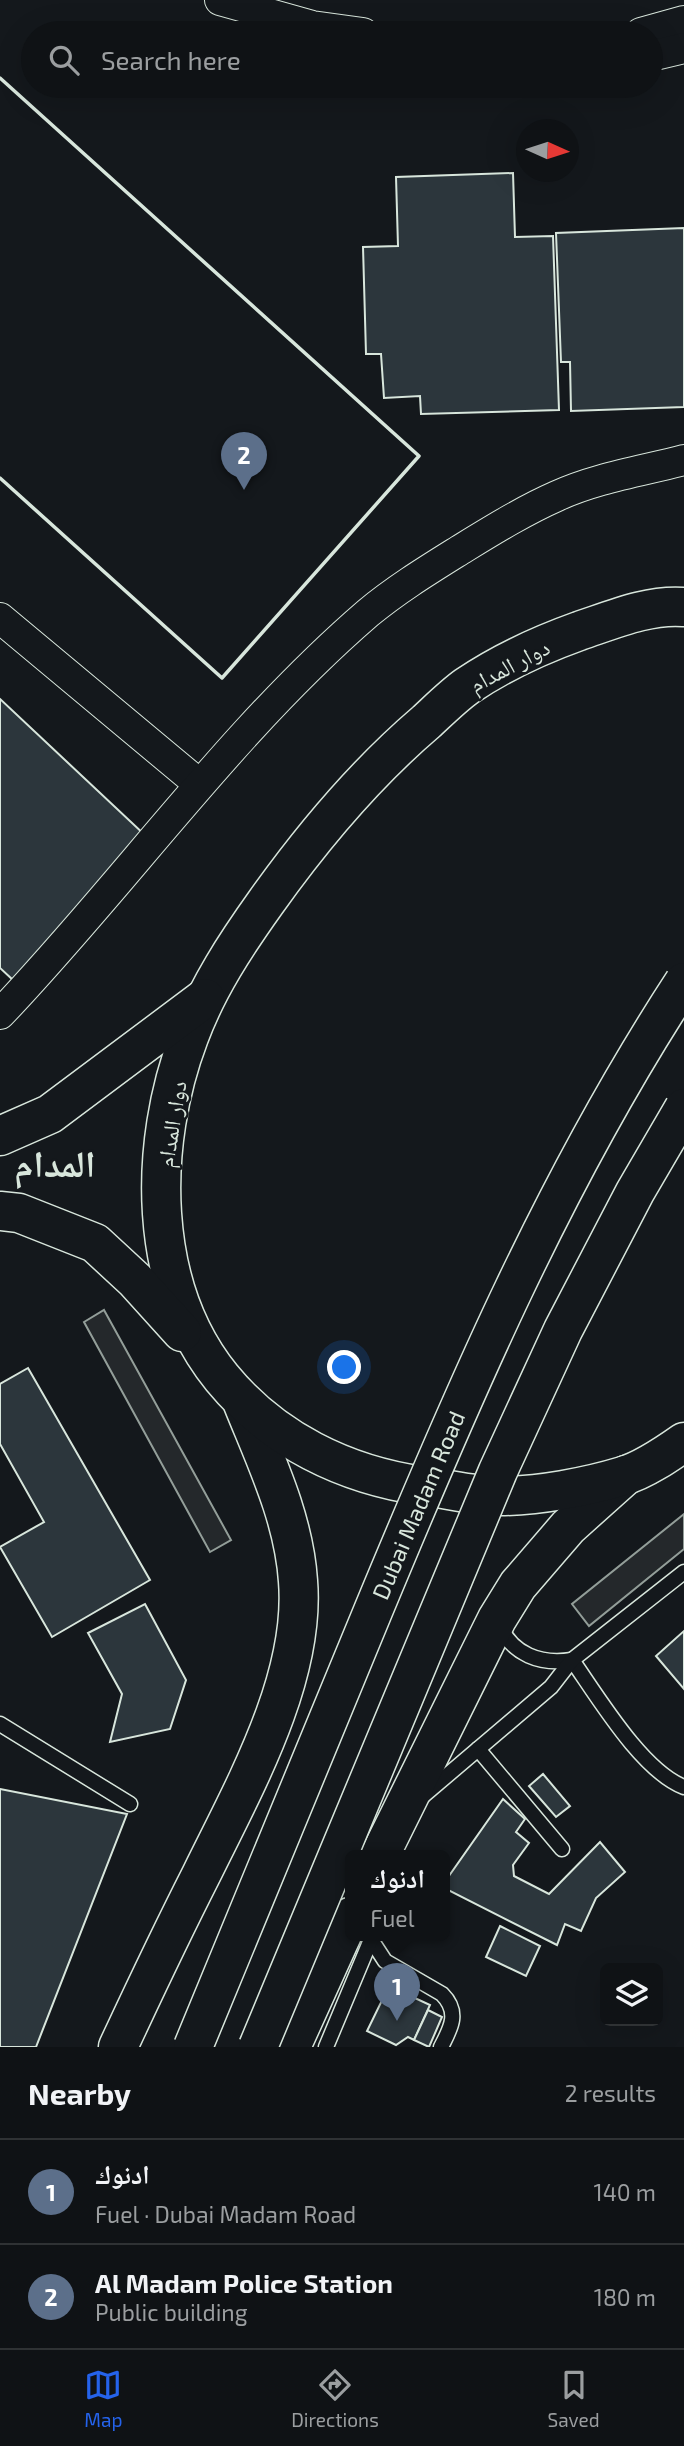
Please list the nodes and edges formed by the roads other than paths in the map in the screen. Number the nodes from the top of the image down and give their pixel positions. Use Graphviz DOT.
graph roads {
  1 [pos="220,0"];
  2 [pos="292,21"];
  3 [pos="684,21"];
  4 [pos="663,27"];
  5 [pos="684,48"];
  6 [pos="663,53"];
  7 [pos="684,460"];
  8 [pos="678,604"];
  9 [pos="0,618"];
  10 [pos="199,784"];
  11 [pos="684,982"];
  12 [pos="210,994"];
  13 [pos="0,1014"];
  14 [pos="684,1108"];
  15 [pos="0,1136"];
  16 [pos="0,1211"];
  17 [pos="204,1355"];
  18 [pos="243,1404"];
  19 [pos="684,1442"];
  20 [pos="626,1475"];
  21 [pos="684,1572"];
  22 [pos="497,1619"];
  23 [pos="572,1660"];
  24 [pos="0,1724"];
  25 [pos="478,1749"];
  26 [pos="684,1787"];
  27 [pos="130,1804"];
  28 [pos="399,1816"];
  29 [pos="562,1849"];
  30 [pos="382,1850"];
  31 [pos="357,1941"];
  32 [pos="360,1941"];
  33 [pos="370,1941"];
  34 [pos="118,2047"];
  35 [pos="193,2047"];
  36 [pos="258,2047"];
  37 [pos="290,2047"];
  38 [pos="326,2047"];
  39 [pos="441,2047"];
  1 -- 2 [label="street"];
  3 -- 4 [label="street"];
  5 -- 6 [label="street"];
  7 -- 10 [label="street"];
  8 -- 12 [label="main road, دوار المدام"];
  9 -- 10 [label="street"];
  10 -- 13 [label="street"];
  11 -- 35 [label="main road, Dubai Madam Road, bridge"];
  12 -- 15 [label="main road"];
  12 -- 17 [label="main road, دوار المدام"];
  14 -- 36 [label="main road, bridge"];
  16 -- 17 [label="main road"];
  17 -- 18 [label="main road, دوار المدام"];
  18 -- 20 [label="main road, دوار المدام"];
  18 -- 34 [label="main road"];
  19 -- 20 [label="main road, دوار المدام"];
  20 -- 22 [label="main road"];
  21 -- 23 [label="lane"];
  22 -- 23 [label="lane"];
  22 -- 28 [label="main road"];
  23 -- 25 [label="lane"];
  23 -- 26 [label="lane"];
  24 -- 27 [label="lane"];
  25 -- 28 [label="lane"];
  25 -- 29 [label="lane"];
  28 -- 30 [label="main road"];
  31 -- 37 [label="main road"];
  32 -- 38 [label="lane"];
  33 -- 39 [label="lane"];
}
